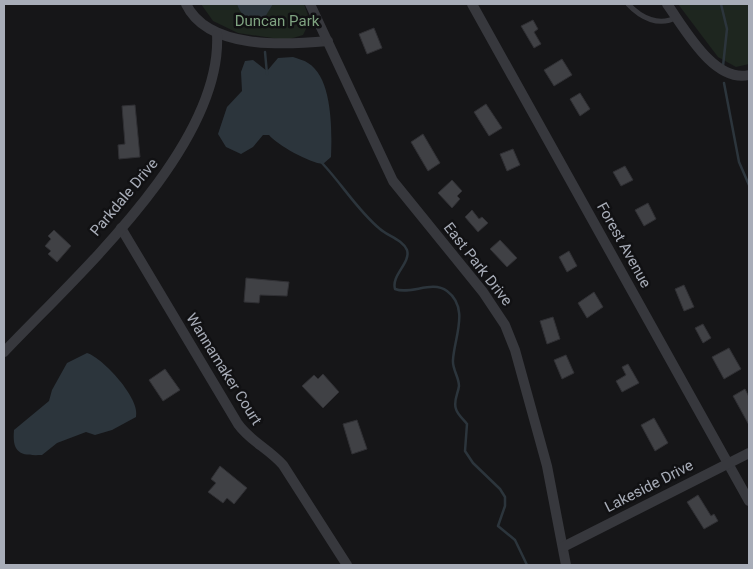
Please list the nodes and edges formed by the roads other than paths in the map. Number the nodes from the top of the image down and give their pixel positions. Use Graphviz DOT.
graph roads {
  1 [pos="186,4"];
  2 [pos="310,4"];
  3 [pos="472,4"];
  4 [pos="628,4"];
  5 [pos="667,4"];
  6 [pos="677,17"];
  7 [pos="217,34"];
  8 [pos="328,41"];
  9 [pos="749,75"];
  10 [pos="121,228"];
  11 [pos="4,352"];
  12 [pos="749,452"];
  13 [pos="728,463"];
  14 [pos="749,501"];
  15 [pos="563,547"];
  16 [pos="347,565"];
  17 [pos="566,565"];
  1 -- 7 [label="street"];
  2 -- 8 [label="street, East Park Drive"];
  3 -- 13 [label="street, Forest Avenue"];
  4 -- 6 [label="lane"];
  5 -- 6 [label="street"];
  6 -- 9 [label="street"];
  7 -- 8 [label="street"];
  7 -- 10 [label="street, Parkdale Drive"];
  8 -- 15 [label="street, East Park Drive"];
  10 -- 11 [label="street, Parkdale Drive"];
  10 -- 16 [label="street, Wannamaker Court"];
  12 -- 13 [label="street, Lakeside Drive"];
  13 -- 14 [label="street, Forest Avenue"];
  13 -- 15 [label="street, Lakeside Drive"];
  15 -- 17 [label="street, East Park Drive"];
}
